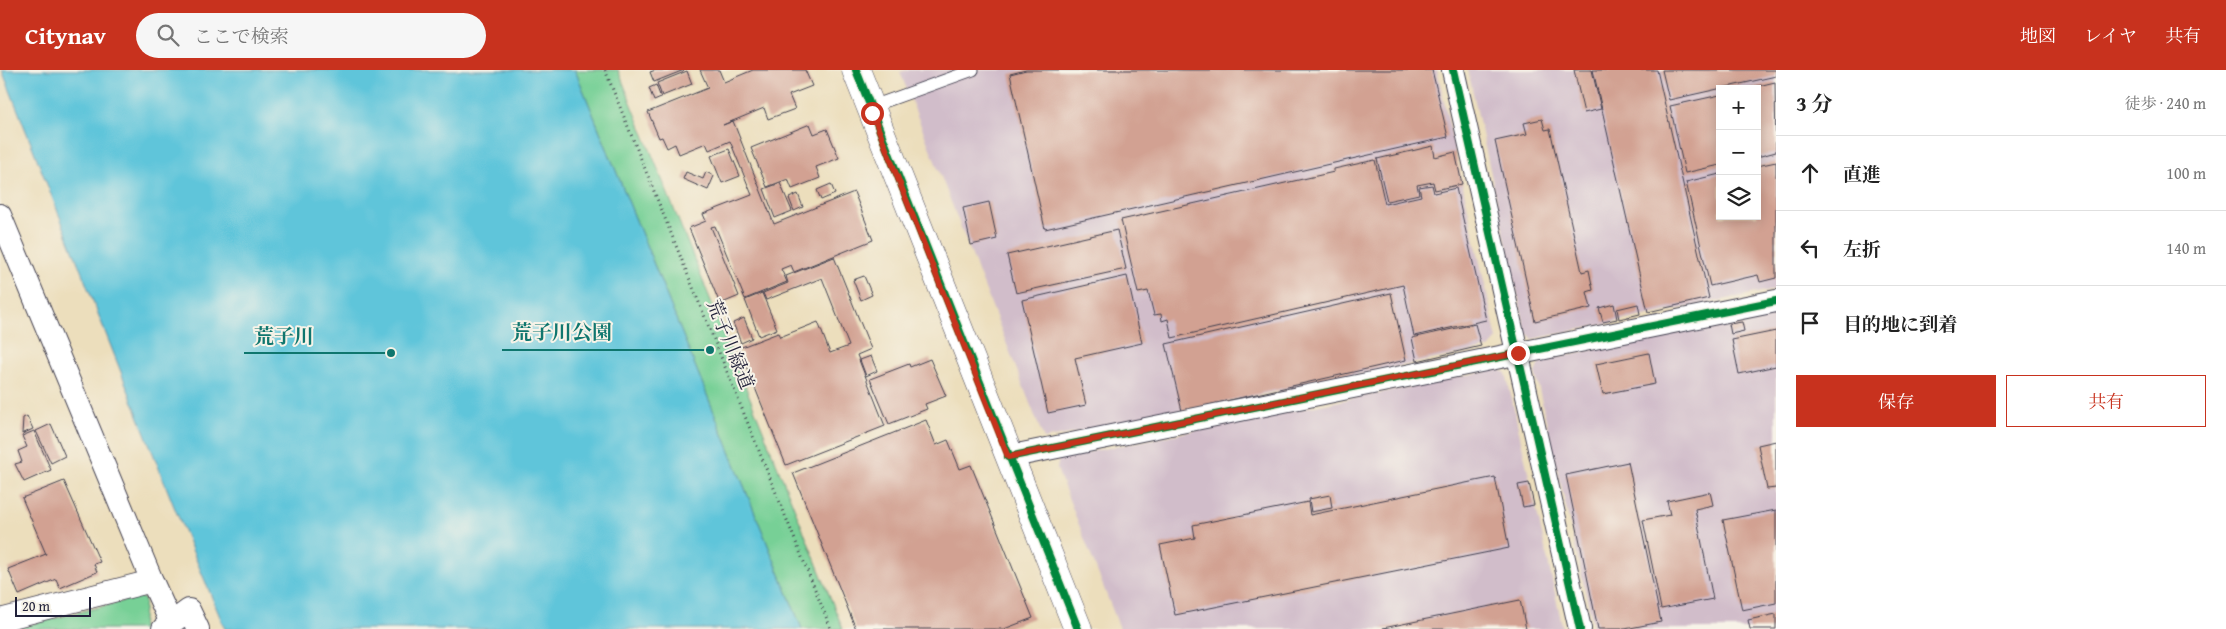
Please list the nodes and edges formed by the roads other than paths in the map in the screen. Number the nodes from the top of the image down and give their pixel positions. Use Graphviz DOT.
graph roads {
  1 [pos="856,70"];
  2 [pos="973,70"];
  3 [pos="1453,70"];
  4 [pos="870,108"];
  5 [pos="0,215"];
  6 [pos="1776,301"];
  7 [pos="1518,353"];
  8 [pos="1008,457"];
  9 [pos="152,581"];
  10 [pos="0,620"];
  11 [pos="167,626"];
  12 [pos="198,629"];
  13 [pos="1078,629"];
  14 [pos="1580,629"];
  1 -- 4 [label="street"];
  2 -- 4 [label="lane"];
  3 -- 7 [label="street"];
  4 -- 8 [label="street"];
  5 -- 9 [label="street"];
  6 -- 7 [label="street"];
  7 -- 8 [label="street"];
  7 -- 14 [label="street"];
  8 -- 13 [label="street"];
  9 -- 10 [label="street"];
  9 -- 11 [label="street"];
  11 -- 12 [label="street"];
}
